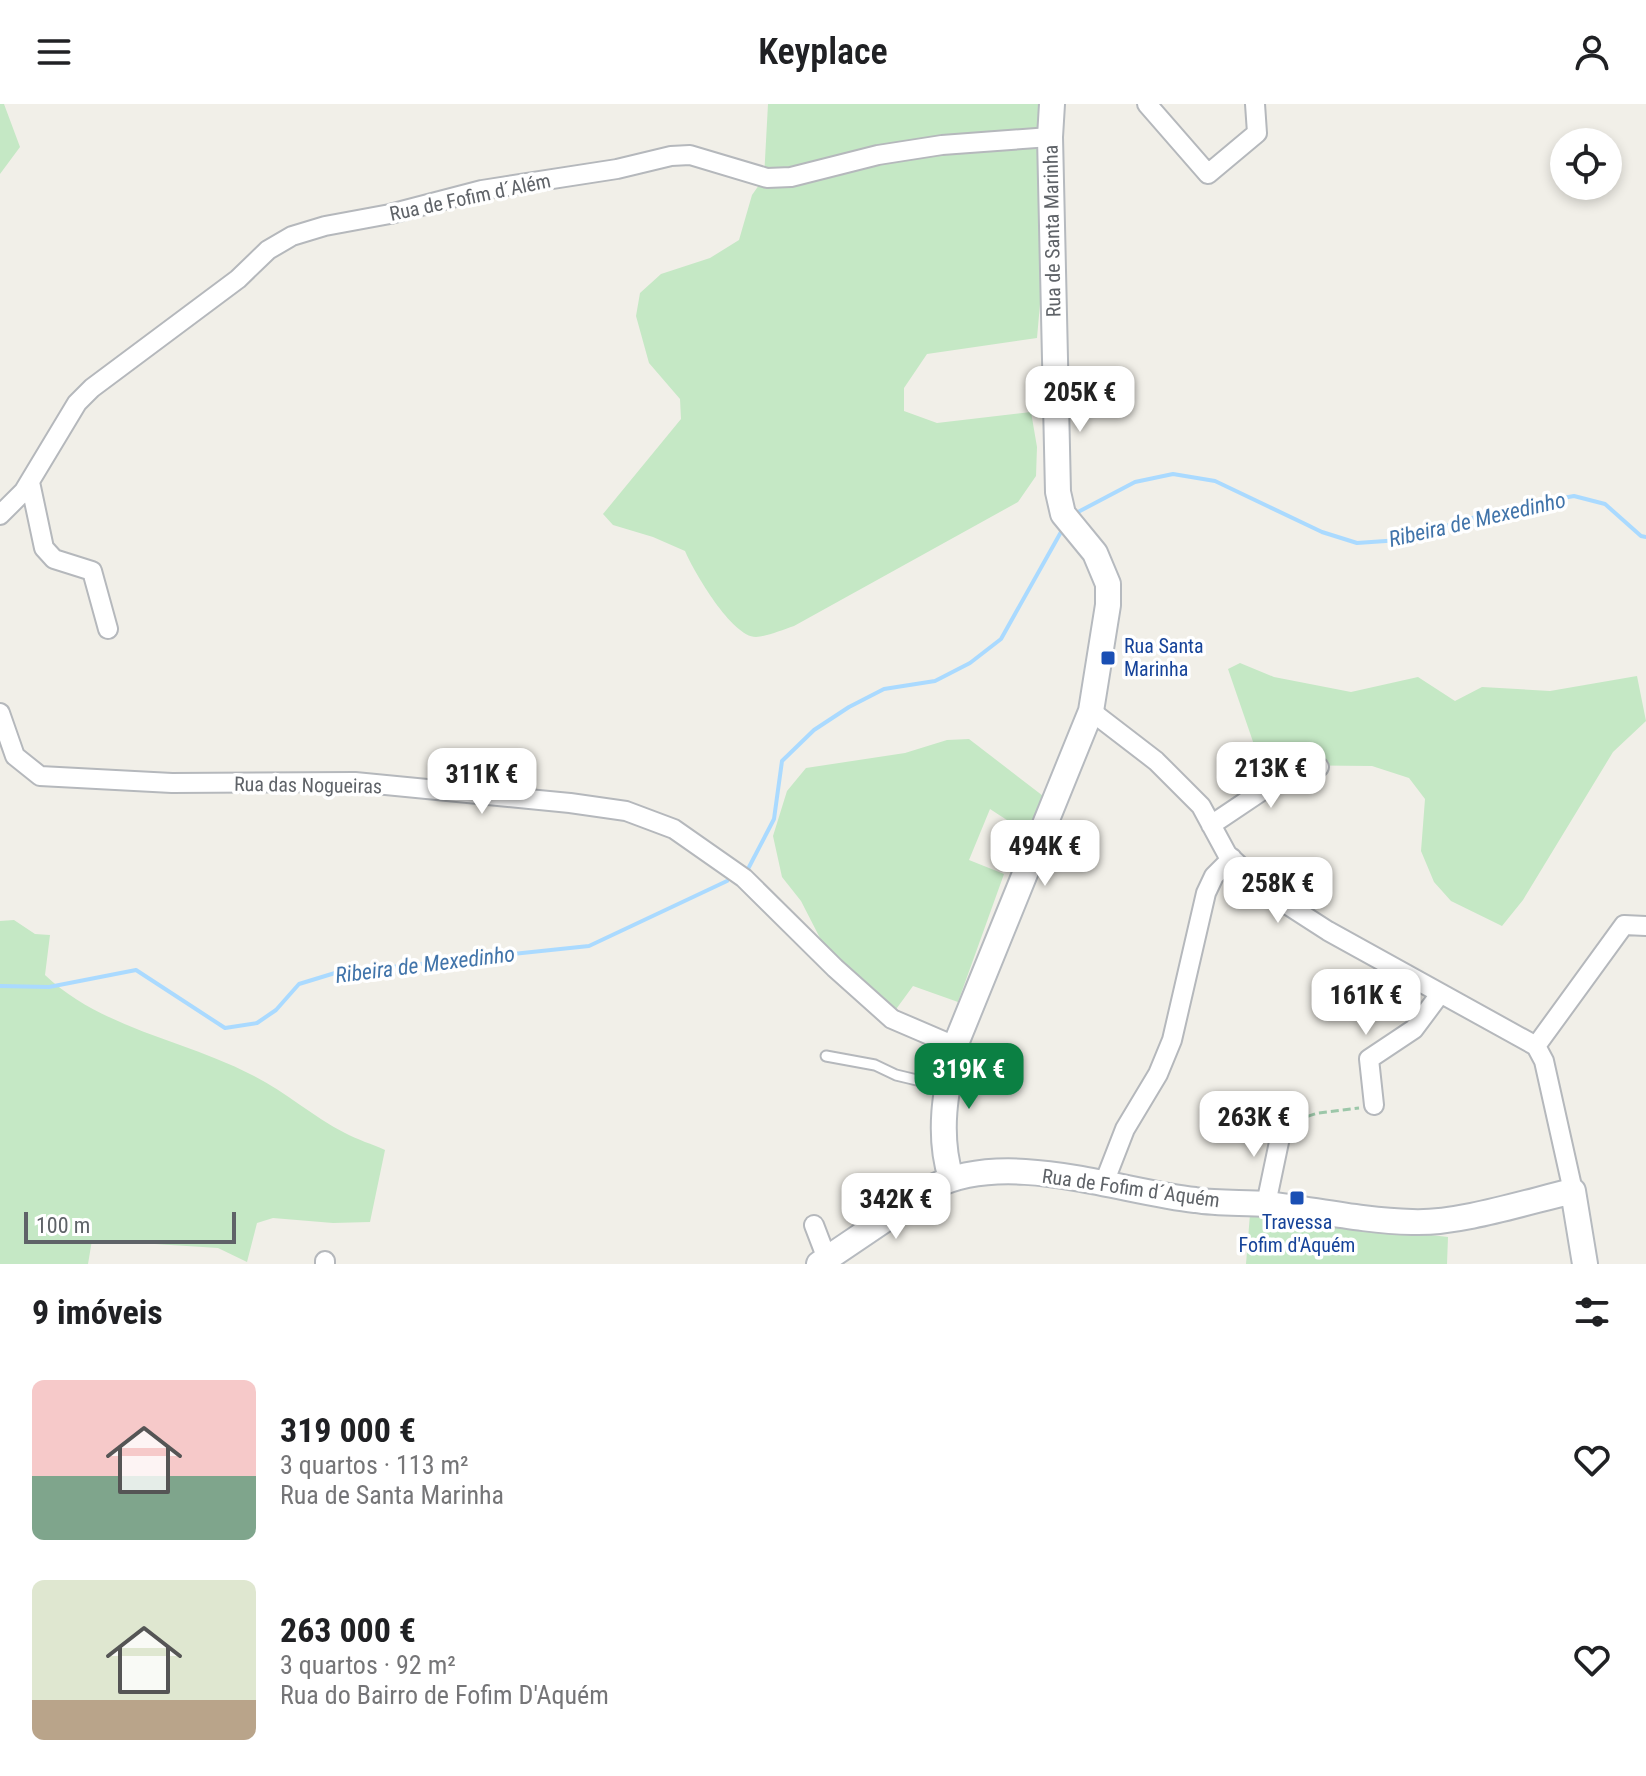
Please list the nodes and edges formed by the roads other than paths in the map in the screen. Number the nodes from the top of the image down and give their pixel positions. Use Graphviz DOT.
graph roads {
  1 [pos="1052,104"];
  2 [pos="1147,104"];
  3 [pos="1255,104"];
  4 [pos="1050,137"];
  5 [pos="30,482"];
  6 [pos="0,515"];
  7 [pos="108,629"];
  8 [pos="1091,711"];
  9 [pos="0,713"];
  10 [pos="1319,767"];
  11 [pos="1211,825"];
  12 [pos="1232,858"];
  13 [pos="1646,915"];
  14 [pos="1624,925"];
  15 [pos="1646,926"];
  16 [pos="1440,994"];
  17 [pos="955,1046"];
  18 [pos="1536,1046"];
  19 [pos="826,1056"];
  20 [pos="947,1087"];
  21 [pos="1374,1105"];
  22 [pos="1283,1123"];
  23 [pos="951,1178"];
  24 [pos="1104,1183"];
  25 [pos="1573,1191"];
  26 [pos="1266,1204"];
  27 [pos="814,1225"];
  28 [pos="823,1261"];
  29 [pos="1585,1264"];
  1 -- 4 [label="street, Rua de Santa Marinha"];
  2 -- 3 [label="street"];
  4 -- 5 [label="street, Rua de Fofim d´Além"];
  4 -- 8 [label="street, Rua de Santa Marinha"];
  5 -- 6 [label="street, Rua de Fofim d´Além"];
  5 -- 7 [label="street"];
  8 -- 11 [label="street"];
  8 -- 17 [label="street, Rua de Santa Marinha"];
  9 -- 17 [label="street, Rua das Nogueiras"];
  10 -- 11 [label="street"];
  11 -- 12 [label="street"];
  12 -- 16 [label="street"];
  12 -- 24 [label="street"];
  13 -- 14 [label="street"];
  14 -- 15 [label="street"];
  14 -- 18 [label="street"];
  16 -- 18 [label="street"];
  16 -- 21 [label="street"];
  17 -- 20 [label="street, Rua de Santa Marinha"];
  18 -- 25 [label="street"];
  19 -- 20 [label="lane"];
  20 -- 23 [label="street, Rua de Santa Marinha"];
  22 -- 26 [label="street"];
  23 -- 24 [label="street, Rua de Fofim d´Aquém"];
  23 -- 28 [label="street, Rua de Fofim d´Aquém"];
  24 -- 26 [label="street, Rua de Fofim d´Aquém"];
  25 -- 26 [label="street, Rua de Fofim d´Aquém"];
  25 -- 29 [label="street"];
  27 -- 28 [label="street, Rua de Fofim d´Aquém"];
}
